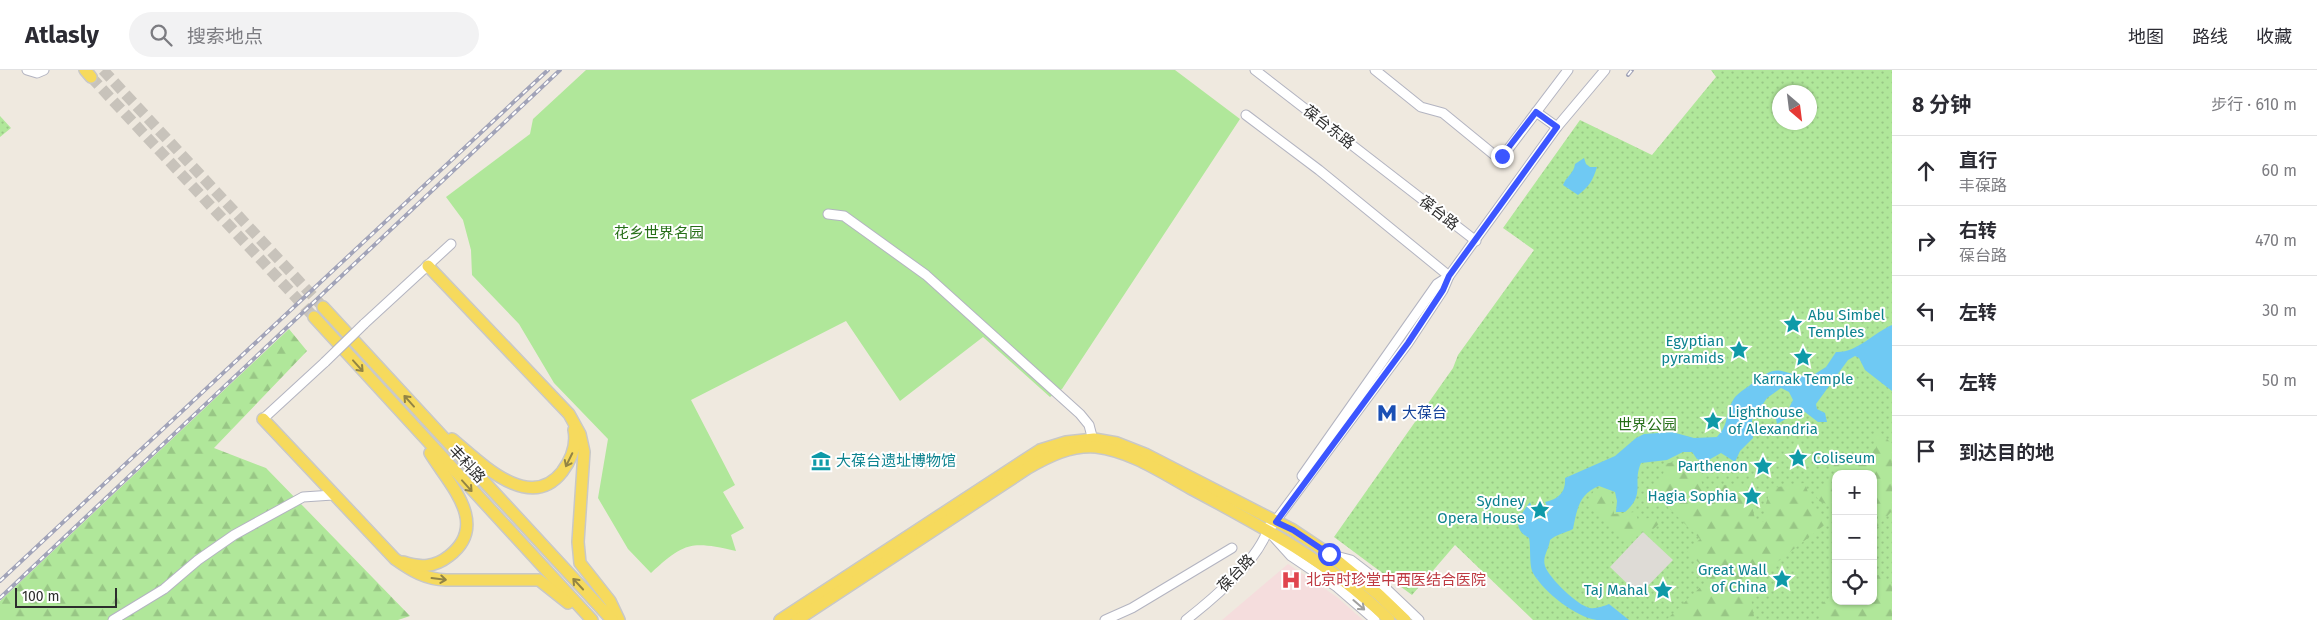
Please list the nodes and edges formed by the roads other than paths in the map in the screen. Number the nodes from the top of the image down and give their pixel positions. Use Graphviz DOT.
graph roads {
  1 [pos="27,70"];
  2 [pos="44,70"];
  3 [pos="1255,70"];
  4 [pos="1375,70"];
  5 [pos="1568,70"];
  6 [pos="1605,70"];
  7 [pos="1536,112"];
  8 [pos="1246,115"];
  9 [pos="1557,127"];
  10 [pos="1403,184"];
  11 [pos="828,214"];
  12 [pos="1476,241"];
  13 [pos="451,244"];
  14 [pos="428,266"];
  15 [pos="1449,276"];
  16 [pos="323,307"];
  17 [pos="314,317"];
  18 [pos="569,414"];
  19 [pos="263,419"];
  20 [pos="425,419"];
  21 [pos="413,426"];
  22 [pos="1094,443"];
  23 [pos="333,495"];
  24 [pos="1272,524"];
  25 [pos="1232,548"];
  26 [pos="1329,554"];
  27 [pos="395,560"];
  28 [pos="113,620"];
  29 [pos="592,620"];
  30 [pos="612,620"];
  31 [pos="619,620"];
  32 [pos="780,620"];
  33 [pos="797,620"];
  34 [pos="1105,620"];
  35 [pos="1186,620"];
  36 [pos="1375,620"];
  37 [pos="1389,620"];
  38 [pos="1404,620"];
  39 [pos="1419,620"];
  1 -- 2 [label="street"];
  3 -- 10 [label="street, 葆台东路"];
  4 -- 7 [label="street"];
  5 -- 7 [label="street"];
  6 -- 9 [label="street, 葆台路"];
  7 -- 9 [label="street"];
  8 -- 15 [label="street"];
  9 -- 12 [label="street, 葆台路"];
  10 -- 12 [label="street, 葆台路"];
  11 -- 22 [label="street"];
  12 -- 15 [label="street, 葆台路"];
  13 -- 14 [label="street"];
  14 -- 18 [label="main road"];
  14 -- 19 [label="street, bridge"];
  15 -- 24 [label="street, 葆台路"];
  20 -- 16 [label="main road, 丰科路, one-way"];
  17 -- 21 [label="main road, 丰科路, one-way"];
  18 -- 20 [label="main road, one-way"];
  18 -- 31 [label="main road"];
  19 -- 23 [label="main road"];
  30 -- 20 [label="main road, 丰科路, one-way"];
  21 -- 27 [label="main road"];
  21 -- 29 [label="main road, 丰科路, one-way"];
  22 -- 24 [label="main road"];
  22 -- 32 [label="main road"];
  22 -- 33 [label="main road"];
  23 -- 27 [label="main road"];
  23 -- 28 [label="street"];
  24 -- 26 [label="main road"];
  24 -- 35 [label="street, 葆台路"];
  24 -- 36 [label="street, one-way"];
  24 -- 37 [label="main road"];
  25 -- 34 [label="street"];
  26 -- 38 [label="main road"];
  26 -- 39 [label="street"];
  27 -- 29 [label="main road, one-way"];
}
